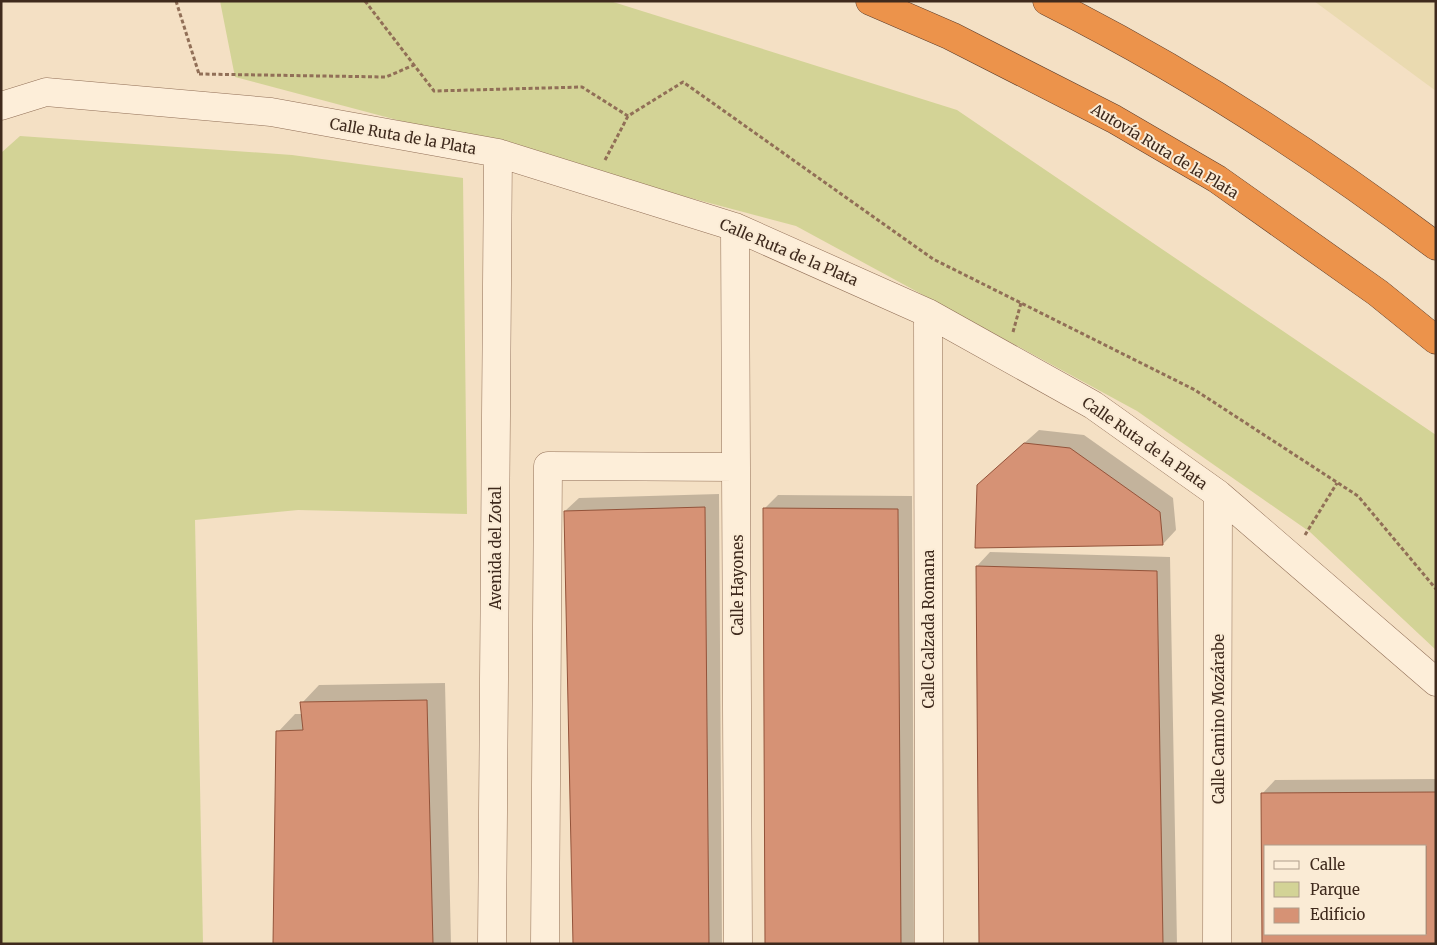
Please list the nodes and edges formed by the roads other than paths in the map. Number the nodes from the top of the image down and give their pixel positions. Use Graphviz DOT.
graph roads {
  1 [pos="870,1"];
  2 [pos="1047,1"];
  3 [pos="1,106"];
  4 [pos="498,153"];
  5 [pos="735,227"];
  6 [pos="1436,246"];
  7 [pos="928,313"];
  8 [pos="1436,340"];
  9 [pos="736,467"];
  10 [pos="1218,494"];
  11 [pos="1436,682"];
  12 [pos="492,944"];
  13 [pos="545,944"];
  14 [pos="738,944"];
  15 [pos="929,944"];
  16 [pos="1217,944"];
  1 -- 8 [label="highway, Autovía Ruta de la Plata"];
  2 -- 6 [label="highway"];
  3 -- 4 [label="street, Calle Ruta de la Plata"];
  4 -- 5 [label="street, Calle Ruta de la Plata"];
  4 -- 12 [label="street, Avenida del Zotal"];
  5 -- 7 [label="street, Calle Ruta de la Plata"];
  5 -- 9 [label="street, Calle Hayones"];
  7 -- 10 [label="street, Calle Ruta de la Plata"];
  7 -- 15 [label="street, Calle Calzada Romana"];
  9 -- 13 [label="street"];
  9 -- 14 [label="street, Calle Hayones"];
  10 -- 11 [label="street, Calle Ruta de la Plata"];
  10 -- 16 [label="street, Calle Camino Mozárabe"];
}
